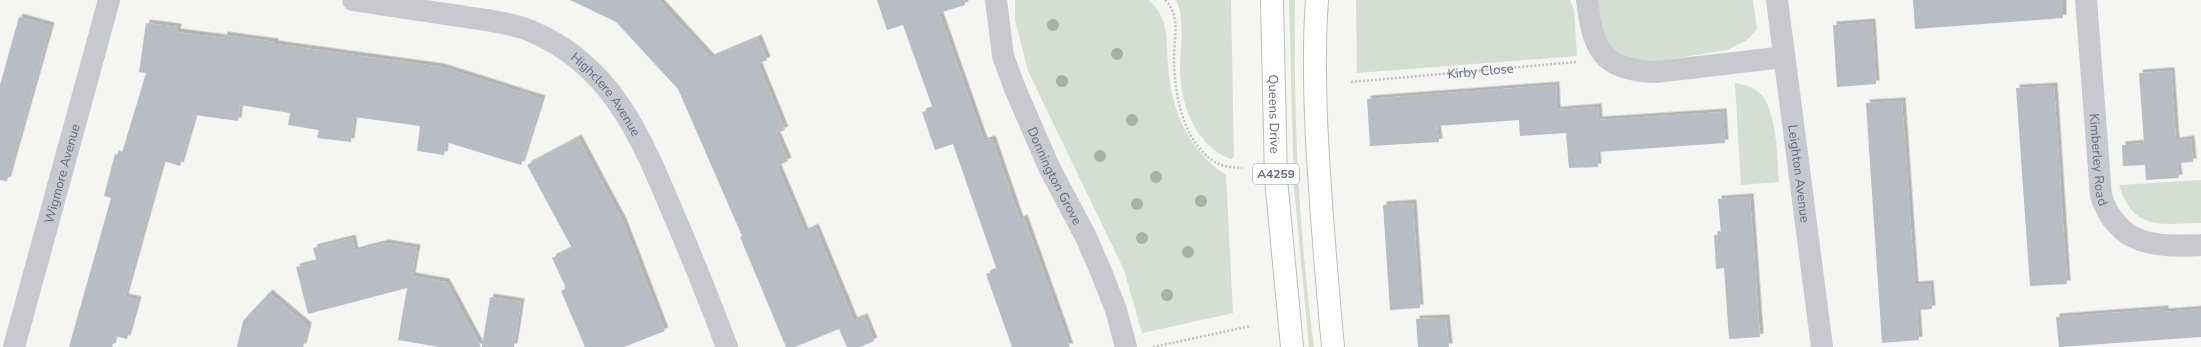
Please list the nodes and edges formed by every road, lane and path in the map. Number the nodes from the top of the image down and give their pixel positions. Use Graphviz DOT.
graph roads {
  1 [pos="109,0"];
  2 [pos="353,0"];
  3 [pos="996,0"];
  4 [pos="1166,0"];
  5 [pos="1272,0"];
  6 [pos="1317,0"];
  7 [pos="1587,0"];
  8 [pos="1777,0"];
  9 [pos="2086,0"];
  10 [pos="1784,57"];
  11 [pos="1609,60"];
  12 [pos="1351,82"];
  13 [pos="1242,168"];
  14 [pos="2201,245"];
  15 [pos="1251,326"];
  16 [pos="10,338"];
  17 [pos="727,347"];
  18 [pos="1126,347"];
  19 [pos="1153,347"];
  20 [pos="1292,347"];
  21 [pos="1333,347"];
  22 [pos="1822,347"];
  1 -- 16 [label="street, Wigmore Avenue"];
  2 -- 17 [label="street, Highclere Avenue"];
  3 -- 18 [label="street, Donnington Grove"];
  4 -- 13 [label="path"];
  5 -- 20 [label="main road, Queens Drive / A4259"];
  6 -- 21 [label="main road"];
  7 -- 11 [label="street"];
  8 -- 10 [label="street, Leighton Avenue"];
  9 -- 14 [label="street, Kimberley Road"];
  10 -- 11 [label="street"];
  10 -- 22 [label="street, Leighton Avenue"];
  11 -- 12 [label="path, Kirby Close"];
  15 -- 19 [label="path"];
}
